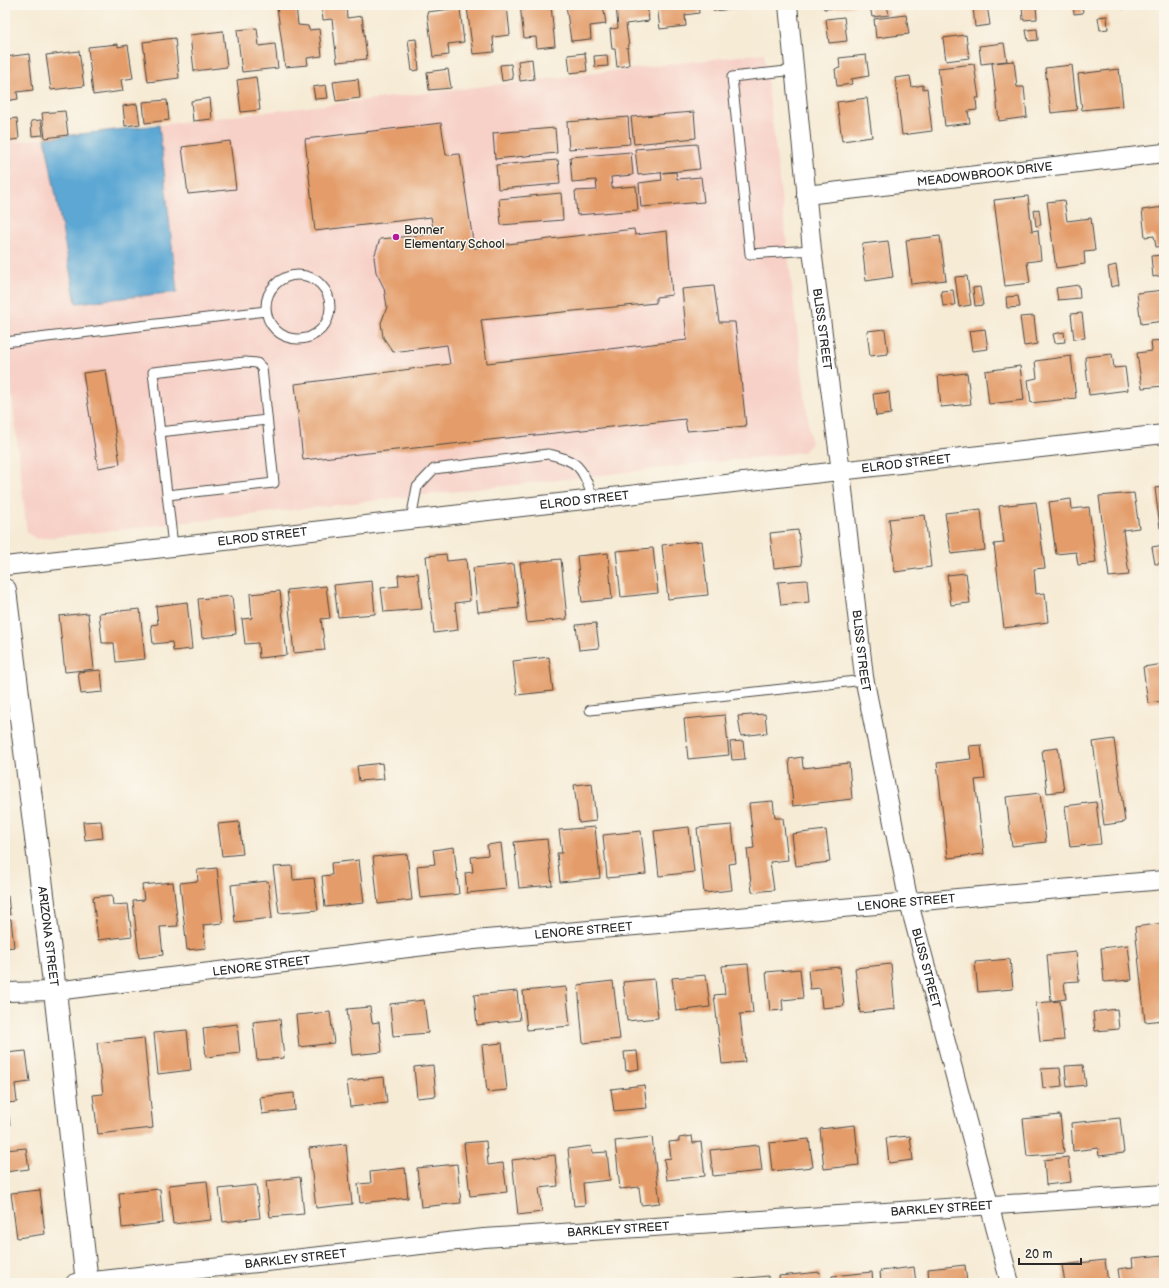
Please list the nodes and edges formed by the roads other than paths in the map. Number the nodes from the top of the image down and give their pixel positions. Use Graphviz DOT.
graph roads {
  1 [pos="788,5"];
  2 [pos="795,70"];
  3 [pos="1164,153"];
  4 [pos="806,195"];
  5 [pos="812,250"];
  6 [pos="266,311"];
  7 [pos="5,342"];
  8 [pos="267,420"];
  9 [pos="159,432"];
  10 [pos="1164,434"];
  11 [pos="841,472"];
  12 [pos="167,495"];
  13 [pos="593,498"];
  14 [pos="411,519"];
  15 [pos="173,546"];
  16 [pos="5,566"];
  17 [pos="5,590"];
  18 [pos="865,680"];
  19 [pos="590,710"];
  20 [pos="1164,880"];
  21 [pos="909,903"];
  22 [pos="55,991"];
  23 [pos="5,992"];
  24 [pos="1164,1194"];
  25 [pos="988,1206"];
  26 [pos="83,1283"];
  27 [pos="1010,1283"];
  1 -- 2 [label="street, BLISS STREET"];
  2 -- 4 [label="street, BLISS STREET"];
  2 -- 5 [label="lane"];
  3 -- 4 [label="street, MEADOWBROOK DRIVE"];
  4 -- 5 [label="street, BLISS STREET"];
  5 -- 11 [label="street, BLISS STREET"];
  6 -- 6 [label="lane"];
  6 -- 7 [label="lane"];
  8 -- 9 [label="lane"];
  8 -- 9 [label="lane"];
  8 -- 12 [label="lane"];
  9 -- 12 [label="lane"];
  10 -- 11 [label="street, ELROD STREET"];
  11 -- 13 [label="street, ELROD STREET"];
  11 -- 18 [label="street, BLISS STREET"];
  12 -- 15 [label="lane"];
  13 -- 14 [label="street, ELROD STREET"];
  13 -- 14 [label="lane"];
  14 -- 15 [label="street, ELROD STREET"];
  15 -- 16 [label="street, ELROD STREET"];
  17 -- 22 [label="street, ARIZONA STREET"];
  18 -- 19 [label="lane"];
  18 -- 21 [label="street, BLISS STREET"];
  20 -- 21 [label="street, LENORE STREET"];
  21 -- 22 [label="street, LENORE STREET"];
  21 -- 25 [label="street, BLISS STREET"];
  22 -- 23 [label="street, LENORE STREET"];
  22 -- 26 [label="street, ARIZONA STREET"];
  24 -- 25 [label="street, BARKLEY STREET"];
  25 -- 26 [label="street, BARKLEY STREET"];
  25 -- 27 [label="street, BLISS STREET"];
}
